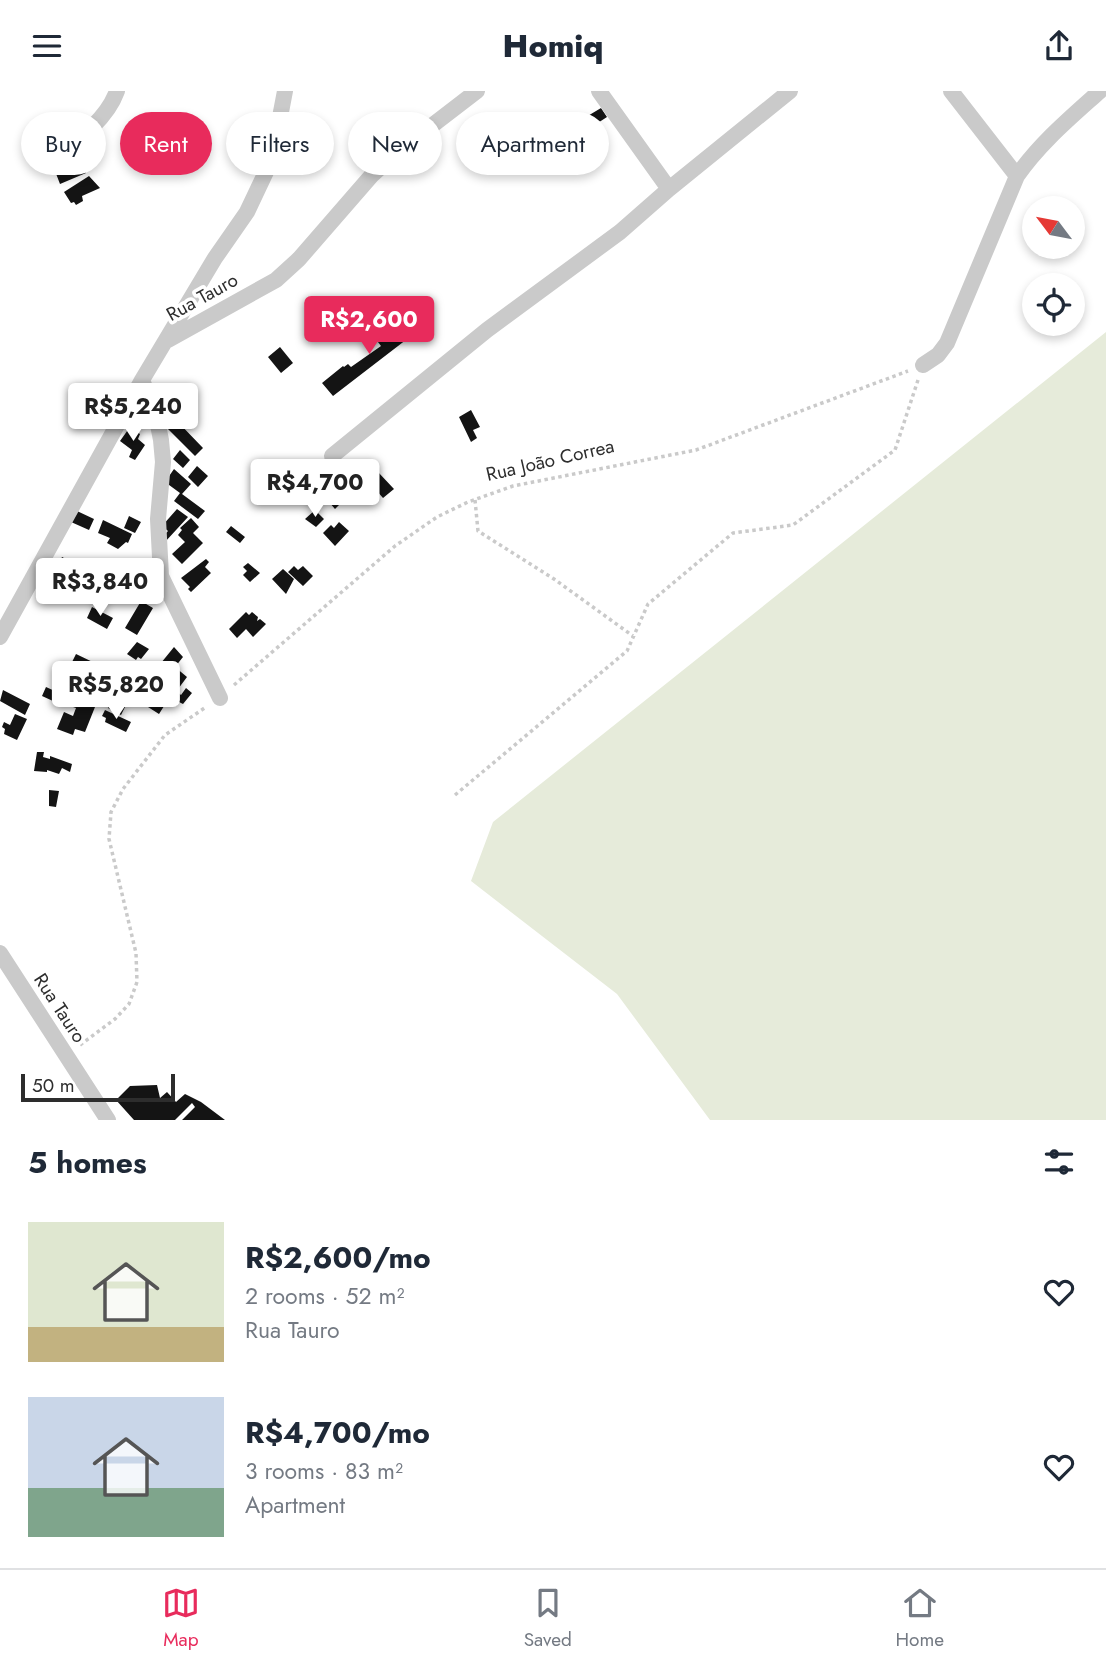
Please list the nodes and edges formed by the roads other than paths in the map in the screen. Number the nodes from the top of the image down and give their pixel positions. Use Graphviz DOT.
graph roads {
  1 [pos="117,91"];
  2 [pos="285,91"];
  3 [pos="477,91"];
  4 [pos="599,91"];
  5 [pos="790,91"];
  6 [pos="951,91"];
  7 [pos="1100,91"];
  8 [pos="105,112"];
  9 [pos="1017,176"];
  10 [pos="669,189"];
  11 [pos="166,341"];
  12 [pos="923,365"];
  13 [pos="142,380"];
  14 [pos="331,456"];
  15 [pos="0,637"];
  16 [pos="220,698"];
  17 [pos="0,953"];
  18 [pos="108,1120"];
  1 -- 8 [label="street"];
  2 -- 11 [label="street"];
  3 -- 11 [label="street, Rua Tauro"];
  4 -- 10 [label="street"];
  5 -- 10 [label="street"];
  6 -- 9 [label="street"];
  7 -- 9 [label="street"];
  9 -- 12 [label="street"];
  10 -- 14 [label="street"];
  11 -- 13 [label="street, Rua Tauro"];
  13 -- 15 [label="street, Rua Tauro"];
  13 -- 16 [label="street"];
  17 -- 18 [label="street, Rua Tauro"];
}
